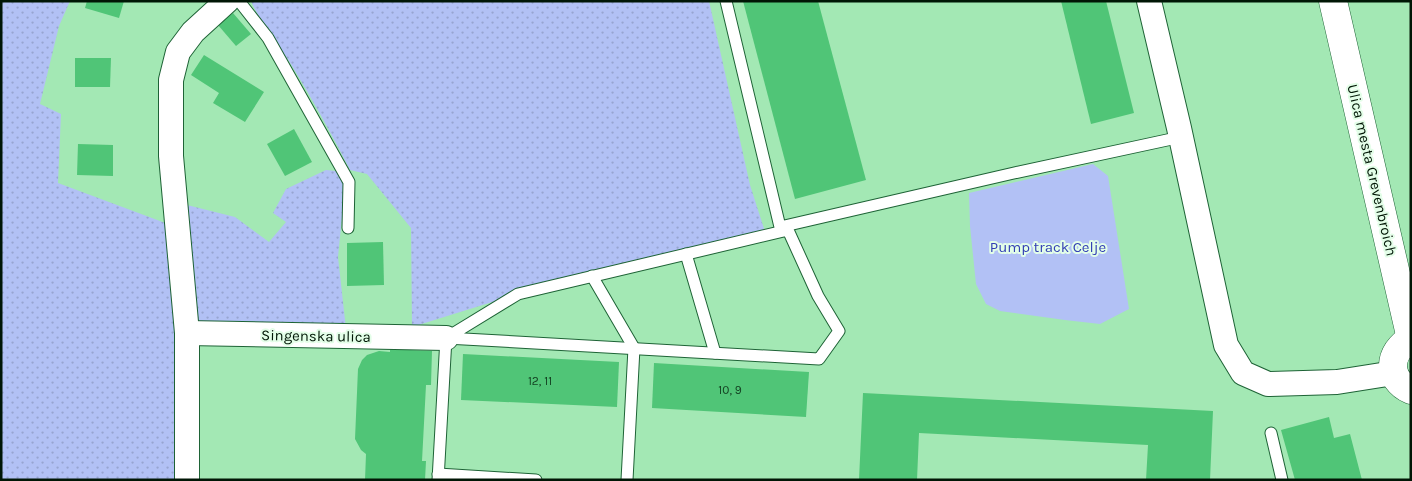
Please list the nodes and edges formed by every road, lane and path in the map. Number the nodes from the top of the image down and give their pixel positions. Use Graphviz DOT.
graph roads {
  1 [pos="239,1"];
  2 [pos="726,1"];
  3 [pos="1149,1"];
  4 [pos="1333,1"];
  5 [pos="215,6"];
  6 [pos="1181,137"];
  7 [pos="348,228"];
  8 [pos="686,254"];
  9 [pos="592,276"];
  10 [pos="187,334"];
  11 [pos="446,338"];
  12 [pos="1411,339"];
  13 [pos="634,348"];
  14 [pos="715,353"];
  15 [pos="1402,382"];
  16 [pos="1271,433"];
  17 [pos="438,477"];
  18 [pos="187,480"];
  19 [pos="536,480"];
  20 [pos="628,480"];
  21 [pos="1282,480"];
  1 -- 7 [label="lane"];
  2 -- 6 [label="lane"];
  3 -- 6 [label="street"];
  4 -- 12 [label="street, Ulica mesta Grevenbroich"];
  5 -- 10 [label="street"];
  6 -- 15 [label="street"];
  8 -- 9 [label="lane"];
  8 -- 14 [label="lane"];
  8 -- 14 [label="lane"];
  9 -- 11 [label="lane"];
  9 -- 13 [label="lane"];
  10 -- 11 [label="street, Singenska ulica"];
  10 -- 18 [label="street"];
  11 -- 13 [label="lane"];
  11 -- 17 [label="lane"];
  12 -- 15 [label="street, Ulica mesta Grevenbroich"];
  13 -- 14 [label="lane"];
  13 -- 20 [label="lane"];
  16 -- 21 [label="lane"];
  17 -- 19 [label="lane"];
}
